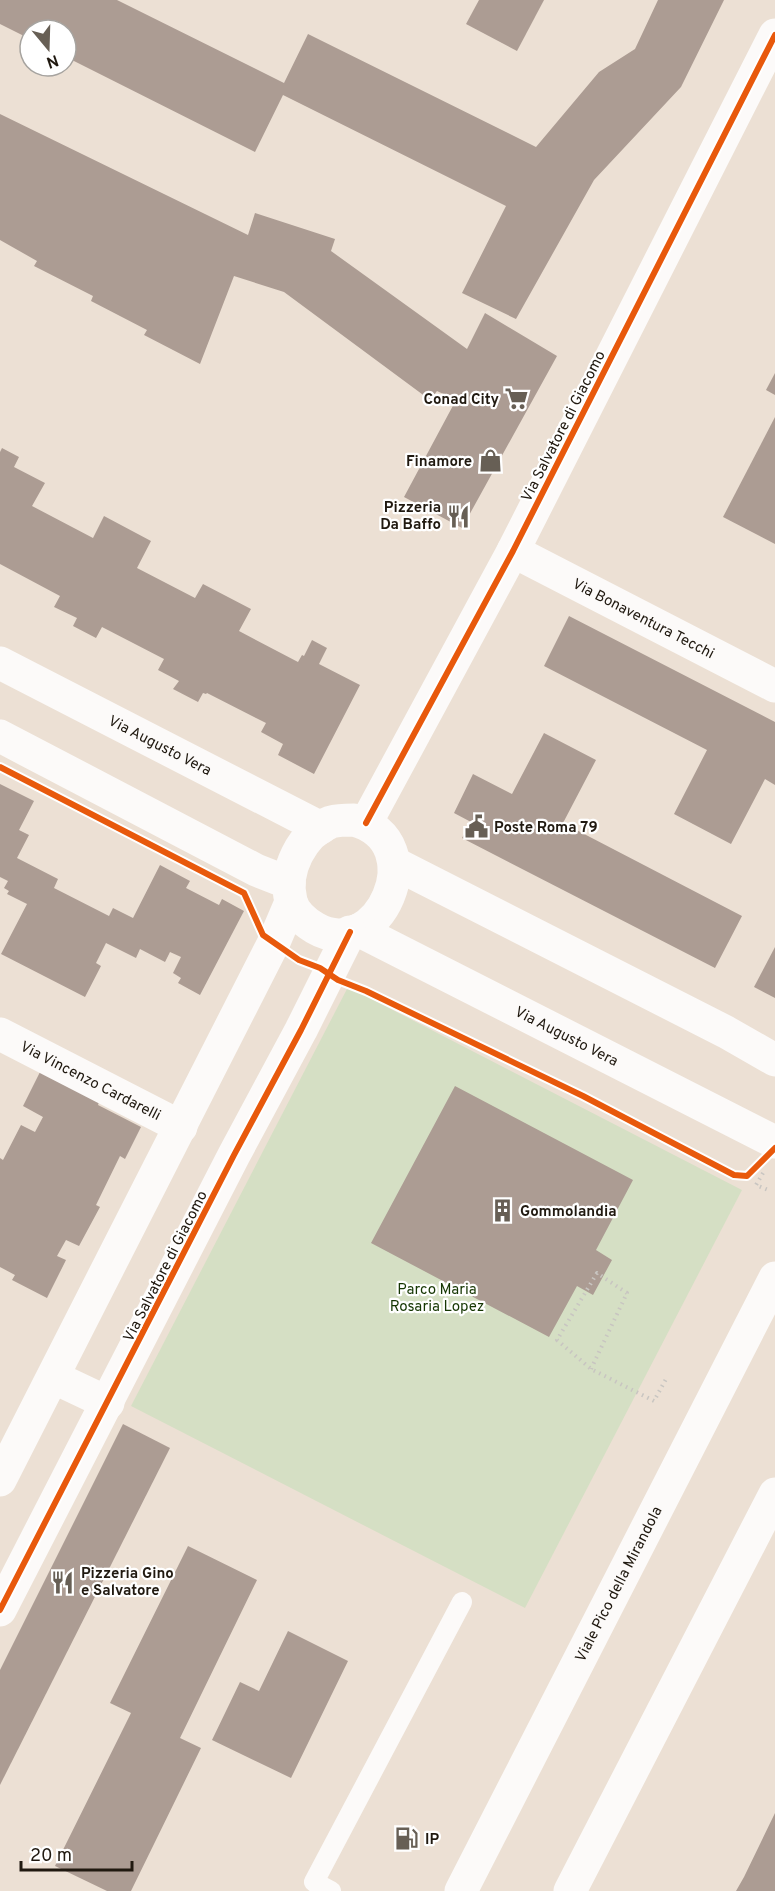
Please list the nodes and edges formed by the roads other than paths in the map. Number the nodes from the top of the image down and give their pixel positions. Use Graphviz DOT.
graph roads {
  1 [pos="775,35"];
  2 [pos="513,550"];
  3 [pos="0,663"];
  4 [pos="775,686"];
  5 [pos="0,736"];
  6 [pos="366,823"];
  7 [pos="321,828"];
  8 [pos="394,863"];
  9 [pos="290,893"];
  10 [pos="354,931"];
  11 [pos="0,1034"];
  12 [pos="775,1060"];
  13 [pos="181,1127"];
  14 [pos="775,1142"];
  15 [pos="775,1278"];
  16 [pos="53,1377"];
  17 [pos="108,1403"];
  18 [pos="0,1480"];
  19 [pos="775,1494"];
  20 [pos="462,1602"];
  21 [pos="0,1610"];
  22 [pos="331,1891"];
  23 [pos="461,1891"];
  24 [pos="570,1891"];
  1 -- 2 [label="street, Via Salvatore di Giacomo"];
  2 -- 4 [label="street, Via Bonaventura Tecchi"];
  2 -- 6 [label="street, Via Salvatore di Giacomo"];
  3 -- 7 [label="street, Via Augusto Vera"];
  5 -- 9 [label="street"];
  6 -- 7 [label="street"];
  6 -- 8 [label="street"];
  7 -- 9 [label="street"];
  8 -- 10 [label="street"];
  8 -- 12 [label="street"];
  9 -- 10 [label="street"];
  9 -- 13 [label="street"];
  10 -- 14 [label="street, Via Augusto Vera"];
  10 -- 17 [label="street, Via Salvatore di Giacomo"];
  11 -- 13 [label="street, Via Vincenzo Cardarelli"];
  13 -- 16 [label="street"];
  15 -- 23 [label="street, Viale Pico della Mirandola"];
  16 -- 17 [label="street"];
  16 -- 18 [label="street"];
  17 -- 21 [label="street, Via Salvatore di Giacomo"];
  19 -- 24 [label="street"];
  20 -- 22 [label="lane"];
}
